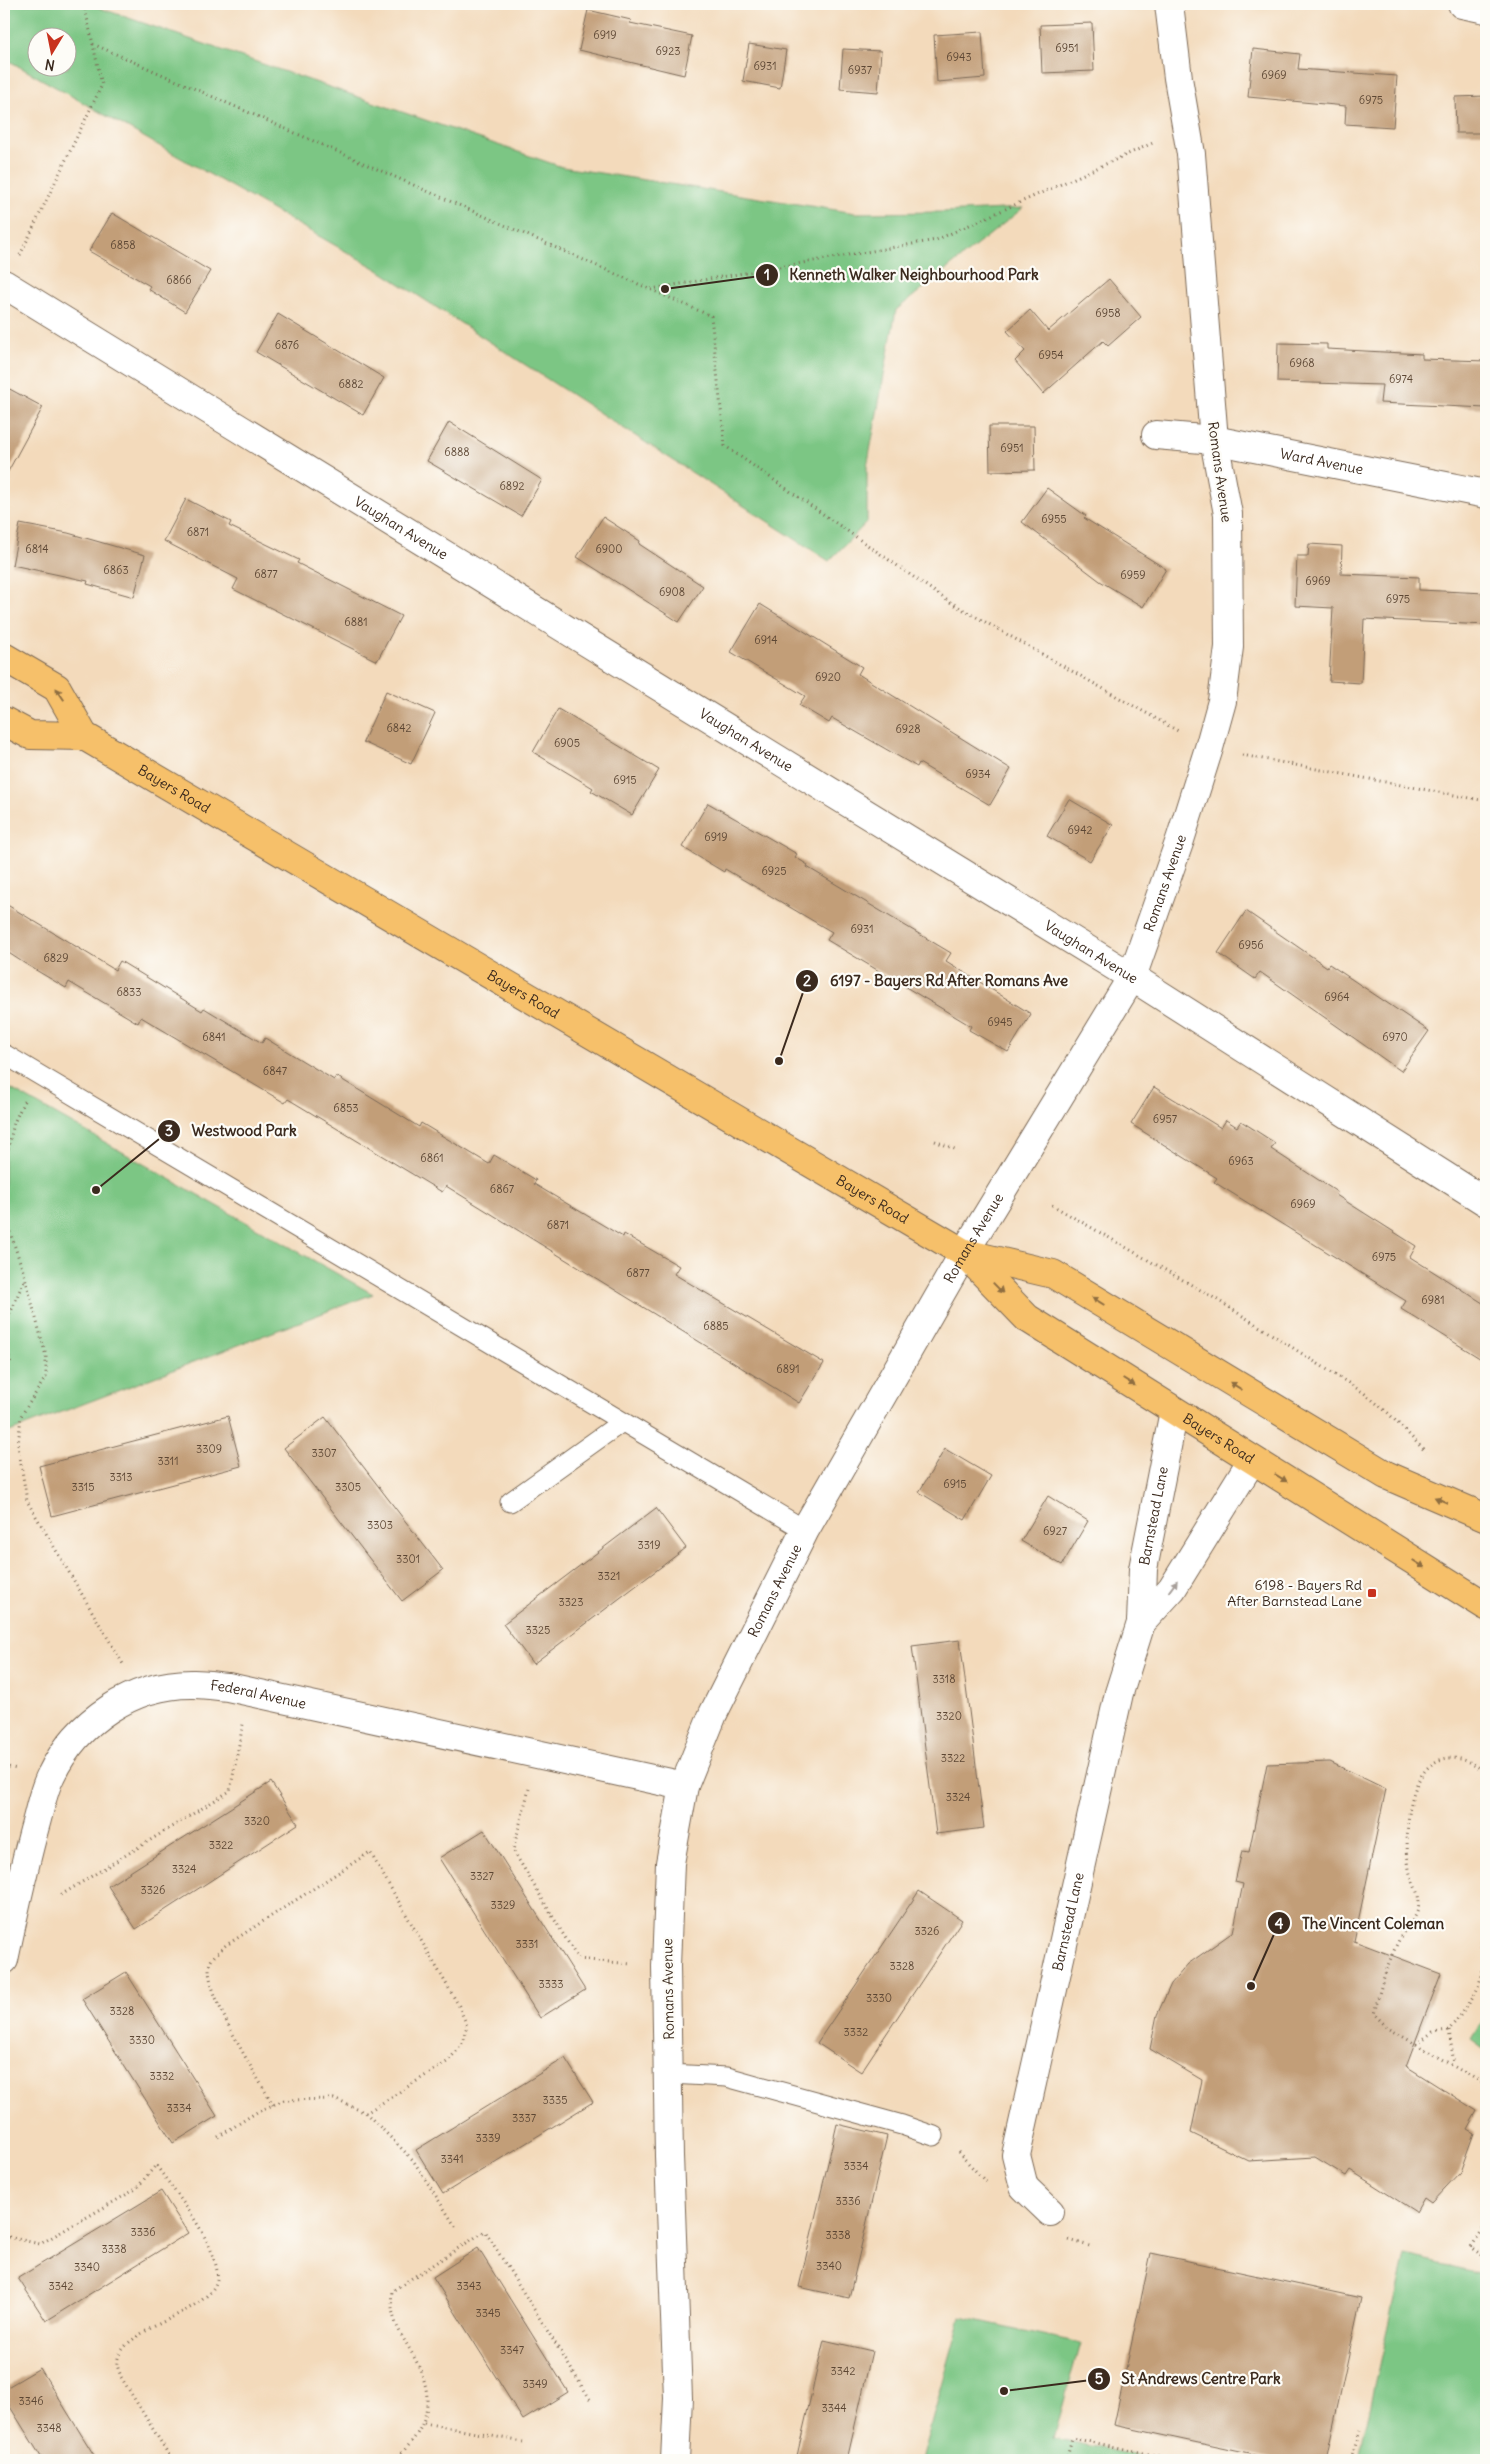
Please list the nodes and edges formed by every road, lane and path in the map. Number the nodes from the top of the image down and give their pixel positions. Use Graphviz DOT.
graph roads {
  1 [pos="84,4"];
  2 [pos="1169,4"];
  3 [pos="1462,4"];
  4 [pos="1486,9"];
  5 [pos="93,44"];
  6 [pos="1187,127"];
  7 [pos="5,285"];
  8 [pos="650,289"];
  9 [pos="1156,435"];
  10 [pos="1214,440"];
  11 [pos="1486,494"];
  12 [pos="4,657"];
  13 [pos="4,721"];
  14 [pos="84,736"];
  15 [pos="1209,748"];
  16 [pos="1486,801"];
  17 [pos="1132,977"];
  18 [pos="4,1054"];
  19 [pos="37,1074"];
  20 [pos="935,1141"];
  21 [pos="957,1150"];
  22 [pos="1486,1202"];
  23 [pos="1052,1205"];
  24 [pos="964,1253"];
  25 [pos="25,1277"];
  26 [pos="4,1328"];
  27 [pos="4,1337"];
  28 [pos="4,1366"];
  29 [pos="1174,1411"];
  30 [pos="622,1422"];
  31 [pos="1426,1452"];
  32 [pos="1252,1460"];
  33 [pos="510,1502"];
  34 [pos="1486,1518"];
  35 [pos="805,1530"];
  36 [pos="1486,1606"];
  37 [pos="1141,1623"];
  38 [pos="249,1692"];
  39 [pos="139,1693"];
  40 [pos="538,1754"];
  41 [pos="1486,1774"];
  42 [pos="684,1786"];
  43 [pos="61,1895"];
  44 [pos="1486,1924"];
  45 [pos="4,1960"];
  46 [pos="666,1966"];
  47 [pos="1449,2030"];
  48 [pos="1416,2044"];
  49 [pos="1454,2064"];
  50 [pos="670,2074"];
  51 [pos="1486,2085"];
  52 [pos="274,2105"];
  53 [pos="366,2113"];
  54 [pos="934,2136"];
  55 [pos="218,2137"];
  56 [pos="1050,2212"];
  57 [pos="1486,2225"];
  58 [pos="457,2229"];
  59 [pos="4,2236"];
  60 [pos="1486,2257"];
  61 [pos="590,2399"];
  62 [pos="424,2423"];
  63 [pos="1360,2431"];
  64 [pos="523,2442"];
  65 [pos="172,2460"];
  66 [pos="394,2460"];
  67 [pos="675,2460"];
  68 [pos="1066,2460"];
  69 [pos="1178,2460"];
  70 [pos="1351,2460"];
  1 -- 5 [label="path"];
  2 -- 6 [label="street, Romans Avenue"];
  3 -- 4 [label="street"];
  5 -- 7 [label="path"];
  5 -- 8 [label="path"];
  6 -- 8 [label="path"];
  6 -- 10 [label="street, Romans Avenue"];
  7 -- 17 [label="street, Vaughan Avenue"];
  8 -- 15 [label="path"];
  9 -- 10 [label="street, Ward Avenue"];
  10 -- 11 [label="street, Ward Avenue"];
  10 -- 15 [label="street, Romans Avenue"];
  14 -- 12 [label="main road, one-way"];
  13 -- 14 [label="main road"];
  14 -- 24 [label="main road, Bayers Road"];
  15 -- 16 [label="path"];
  15 -- 17 [label="street, Romans Avenue"];
  17 -- 22 [label="street, Vaughan Avenue"];
  17 -- 24 [label="street, Romans Avenue"];
  18 -- 19 [label="lane"];
  19 -- 25 [label="path"];
  19 -- 30 [label="lane"];
  20 -- 21 [label="path"];
  23 -- 31 [label="path"];
  24 -- 29 [label="main road, Bayers Road, one-way"];
  34 -- 24 [label="main road, Bayers Road, one-way"];
  24 -- 35 [label="street, Romans Avenue"];
  25 -- 26 [label="path"];
  25 -- 39 [label="path"];
  27 -- 28 [label="path"];
  29 -- 32 [label="main road, Bayers Road"];
  29 -- 37 [label="street, Barnstead Lane"];
  30 -- 33 [label="lane"];
  30 -- 35 [label="lane"];
  32 -- 36 [label="main road, Bayers Road, one-way"];
  37 -- 32 [label="street, Barnstead Lane, one-way"];
  35 -- 42 [label="street, Romans Avenue"];
  37 -- 56 [label="street, Barnstead Lane"];
  38 -- 39 [label="street, Federal Avenue"];
  38 -- 40 [label="street, Federal Avenue"];
  38 -- 43 [label="path"];
  39 -- 45 [label="street, Federal Avenue"];
  40 -- 42 [label="street, Federal Avenue"];
  40 -- 46 [label="path"];
  41 -- 48 [label="path"];
  42 -- 46 [label="street, Romans Avenue"];
  44 -- 47 [label="path"];
  46 -- 50 [label="street, Romans Avenue"];
  47 -- 48 [label="path"];
  47 -- 49 [label="path"];
  48 -- 49 [label="path"];
  49 -- 51 [label="path"];
  50 -- 54 [label="lane"];
  50 -- 67 [label="street, Romans Avenue"];
  52 -- 53 [label="path"];
  52 -- 53 [label="path"];
  52 -- 55 [label="path"];
  53 -- 58 [label="path"];
  57 -- 60 [label="path"];
  59 -- 65 [label="path"];
  61 -- 62 [label="path"];
  62 -- 64 [label="path"];
  62 -- 66 [label="path"];
  63 -- 70 [label="path"];
  68 -- 69 [label="path"];
}
